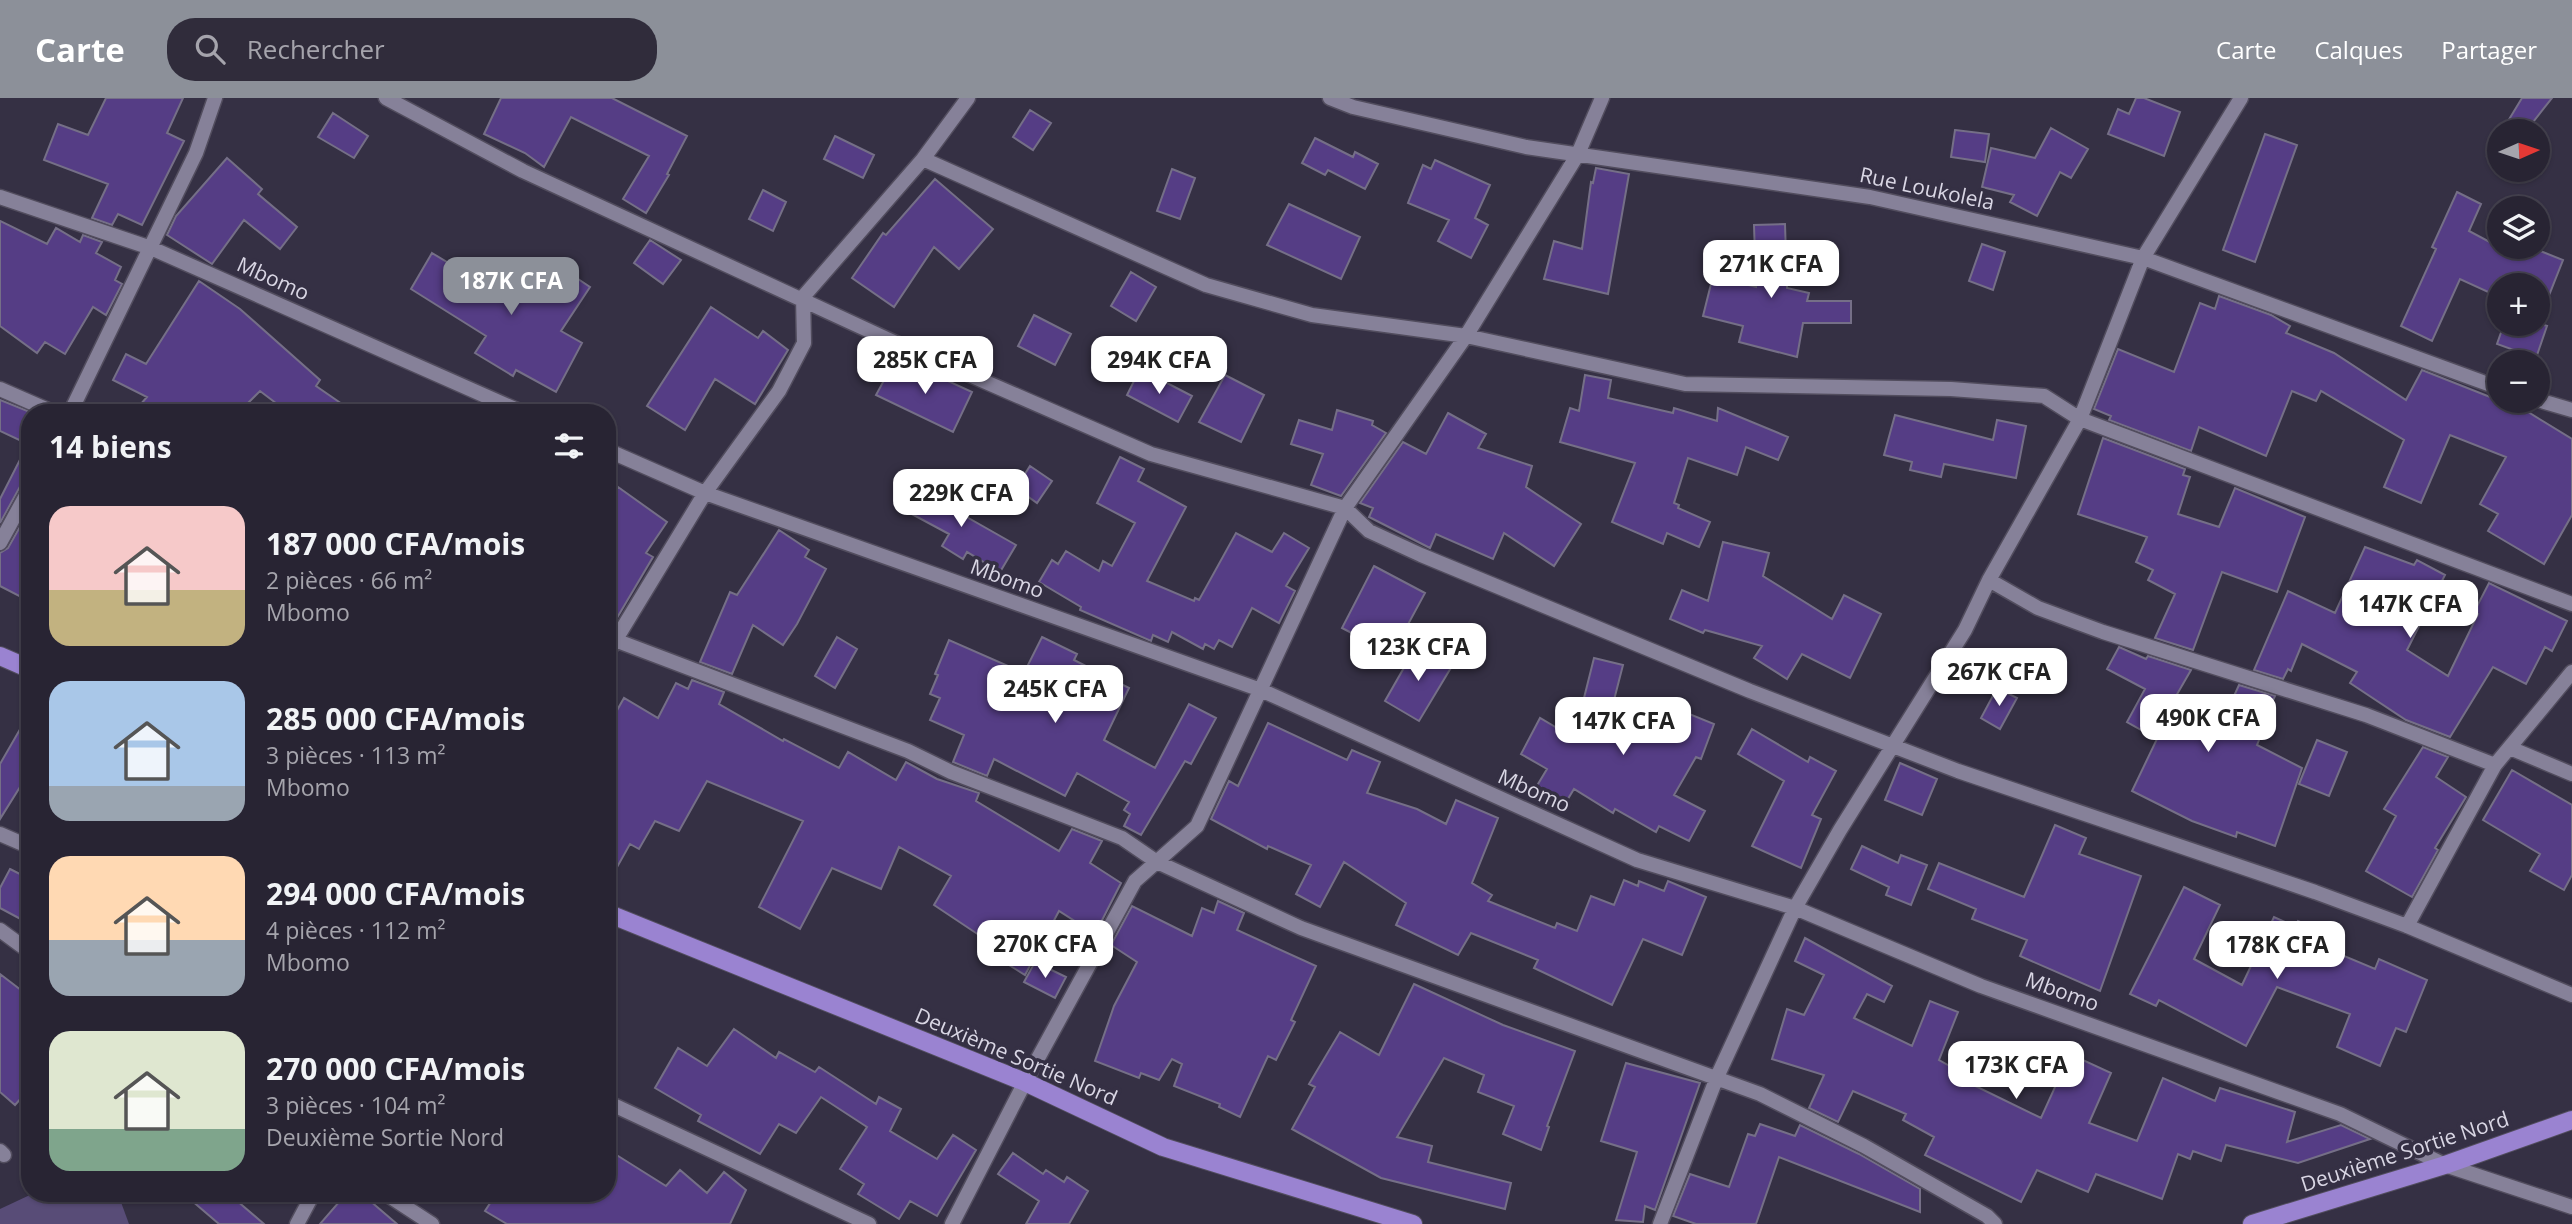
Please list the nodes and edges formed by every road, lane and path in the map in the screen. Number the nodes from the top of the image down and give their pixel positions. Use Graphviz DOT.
graph roads {
  1 [pos="215,98"];
  2 [pos="386,98"];
  3 [pos="968,98"];
  4 [pos="1330,98"];
  5 [pos="1602,98"];
  6 [pos="2241,98"];
  7 [pos="1578,155"];
  8 [pos="923,159"];
  9 [pos="0,197"];
  10 [pos="151,248"];
  11 [pos="2143,258"];
  12 [pos="803,297"];
  13 [pos="1466,336"];
  14 [pos="2487,384"];
  15 [pos="0,389"];
  16 [pos="34,404"];
  17 [pos="74,404"];
  18 [pos="504,404"];
  19 [pos="2550,404"];
  20 [pos="2572,410"];
  21 [pos="2080,419"];
  22 [pos="616,454"];
  23 [pos="705,493"];
  24 [pos="21,504"];
  25 [pos="1345,508"];
  26 [pos="0,543"];
  27 [pos="1989,580"];
  28 [pos="2572,604"];
  29 [pos="616,634"];
  30 [pos="616,646"];
  31 [pos="0,656"];
  32 [pos="21,665"];
  33 [pos="2572,672"];
  34 [pos="1261,690"];
  35 [pos="1892,745"];
  36 [pos="2510,748"];
  37 [pos="2495,765"];
  38 [pos="2572,774"];
  39 [pos="0,834"];
  40 [pos="21,844"];
  41 [pos="1157,862"];
  42 [pos="1795,908"];
  43 [pos="616,917"];
  44 [pos="2407,926"];
  45 [pos="0,930"];
  46 [pos="21,945"];
  47 [pos="2572,995"];
  48 [pos="1717,1077"];
  49 [pos="1025,1082"];
  50 [pos="616,1106"];
  51 [pos="2572,1120"];
  52 [pos="2445,1165"];
  53 [pos="310,1202"];
  54 [pos="398,1202"];
  55 [pos="2572,1207"];
  56 [pos="302,1222"];
  57 [pos="432,1224"];
  58 [pos="869,1224"];
  59 [pos="952,1224"];
  60 [pos="1413,1224"];
  61 [pos="1660,1224"];
  62 [pos="1995,1224"];
  63 [pos="2252,1224"];
  1 -- 10 [label="street"];
  2 -- 12 [label="street"];
  3 -- 8 [label="street"];
  4 -- 7 [label="street, Rue Loukolela"];
  5 -- 7 [label="street"];
  6 -- 11 [label="street"];
  7 -- 11 [label="street, Rue Loukolela"];
  7 -- 13 [label="street"];
  8 -- 12 [label="street"];
  8 -- 13 [label="street"];
  9 -- 10 [label="street, Mbomo"];
  10 -- 17 [label="street"];
  10 -- 18 [label="street, Mbomo"];
  11 -- 14 [label="street, Rue Loukolela"];
  11 -- 21 [label="street"];
  12 -- 23 [label="street"];
  12 -- 25 [label="street"];
  13 -- 21 [label="street"];
  13 -- 25 [label="street"];
  15 -- 16 [label="street"];
  19 -- 20 [label="street"];
  21 -- 27 [label="street"];
  21 -- 28 [label="street"];
  22 -- 23 [label="street, Mbomo"];
  23 -- 29 [label="street"];
  23 -- 34 [label="street, Mbomo"];
  24 -- 26 [label="street"];
  25 -- 34 [label="street"];
  25 -- 35 [label="street"];
  27 -- 35 [label="street"];
  27 -- 37 [label="street"];
  30 -- 41 [label="street"];
  31 -- 32 [label="main road"];
  33 -- 36 [label="street"];
  34 -- 41 [label="street"];
  34 -- 42 [label="street, Mbomo"];
  35 -- 42 [label="street"];
  35 -- 44 [label="street"];
  36 -- 37 [label="street"];
  36 -- 38 [label="street"];
  37 -- 44 [label="street"];
  39 -- 40 [label="street"];
  41 -- 48 [label="street"];
  41 -- 49 [label="street"];
  42 -- 48 [label="street"];
  42 -- 52 [label="street, Mbomo"];
  43 -- 49 [label="main road, Deuxième Sortie Nord"];
  44 -- 47 [label="street"];
  45 -- 46 [label="street"];
  48 -- 61 [label="street"];
  48 -- 62 [label="street"];
  49 -- 59 [label="street"];
  49 -- 60 [label="main road, Deuxième Sortie Nord"];
  50 -- 58 [label="street"];
  51 -- 52 [label="main road, Deuxième Sortie Nord"];
  52 -- 55 [label="street, Mbomo"];
  52 -- 63 [label="main road, Deuxième Sortie Nord"];
  53 -- 56 [label="street"];
  54 -- 57 [label="street"];
}
